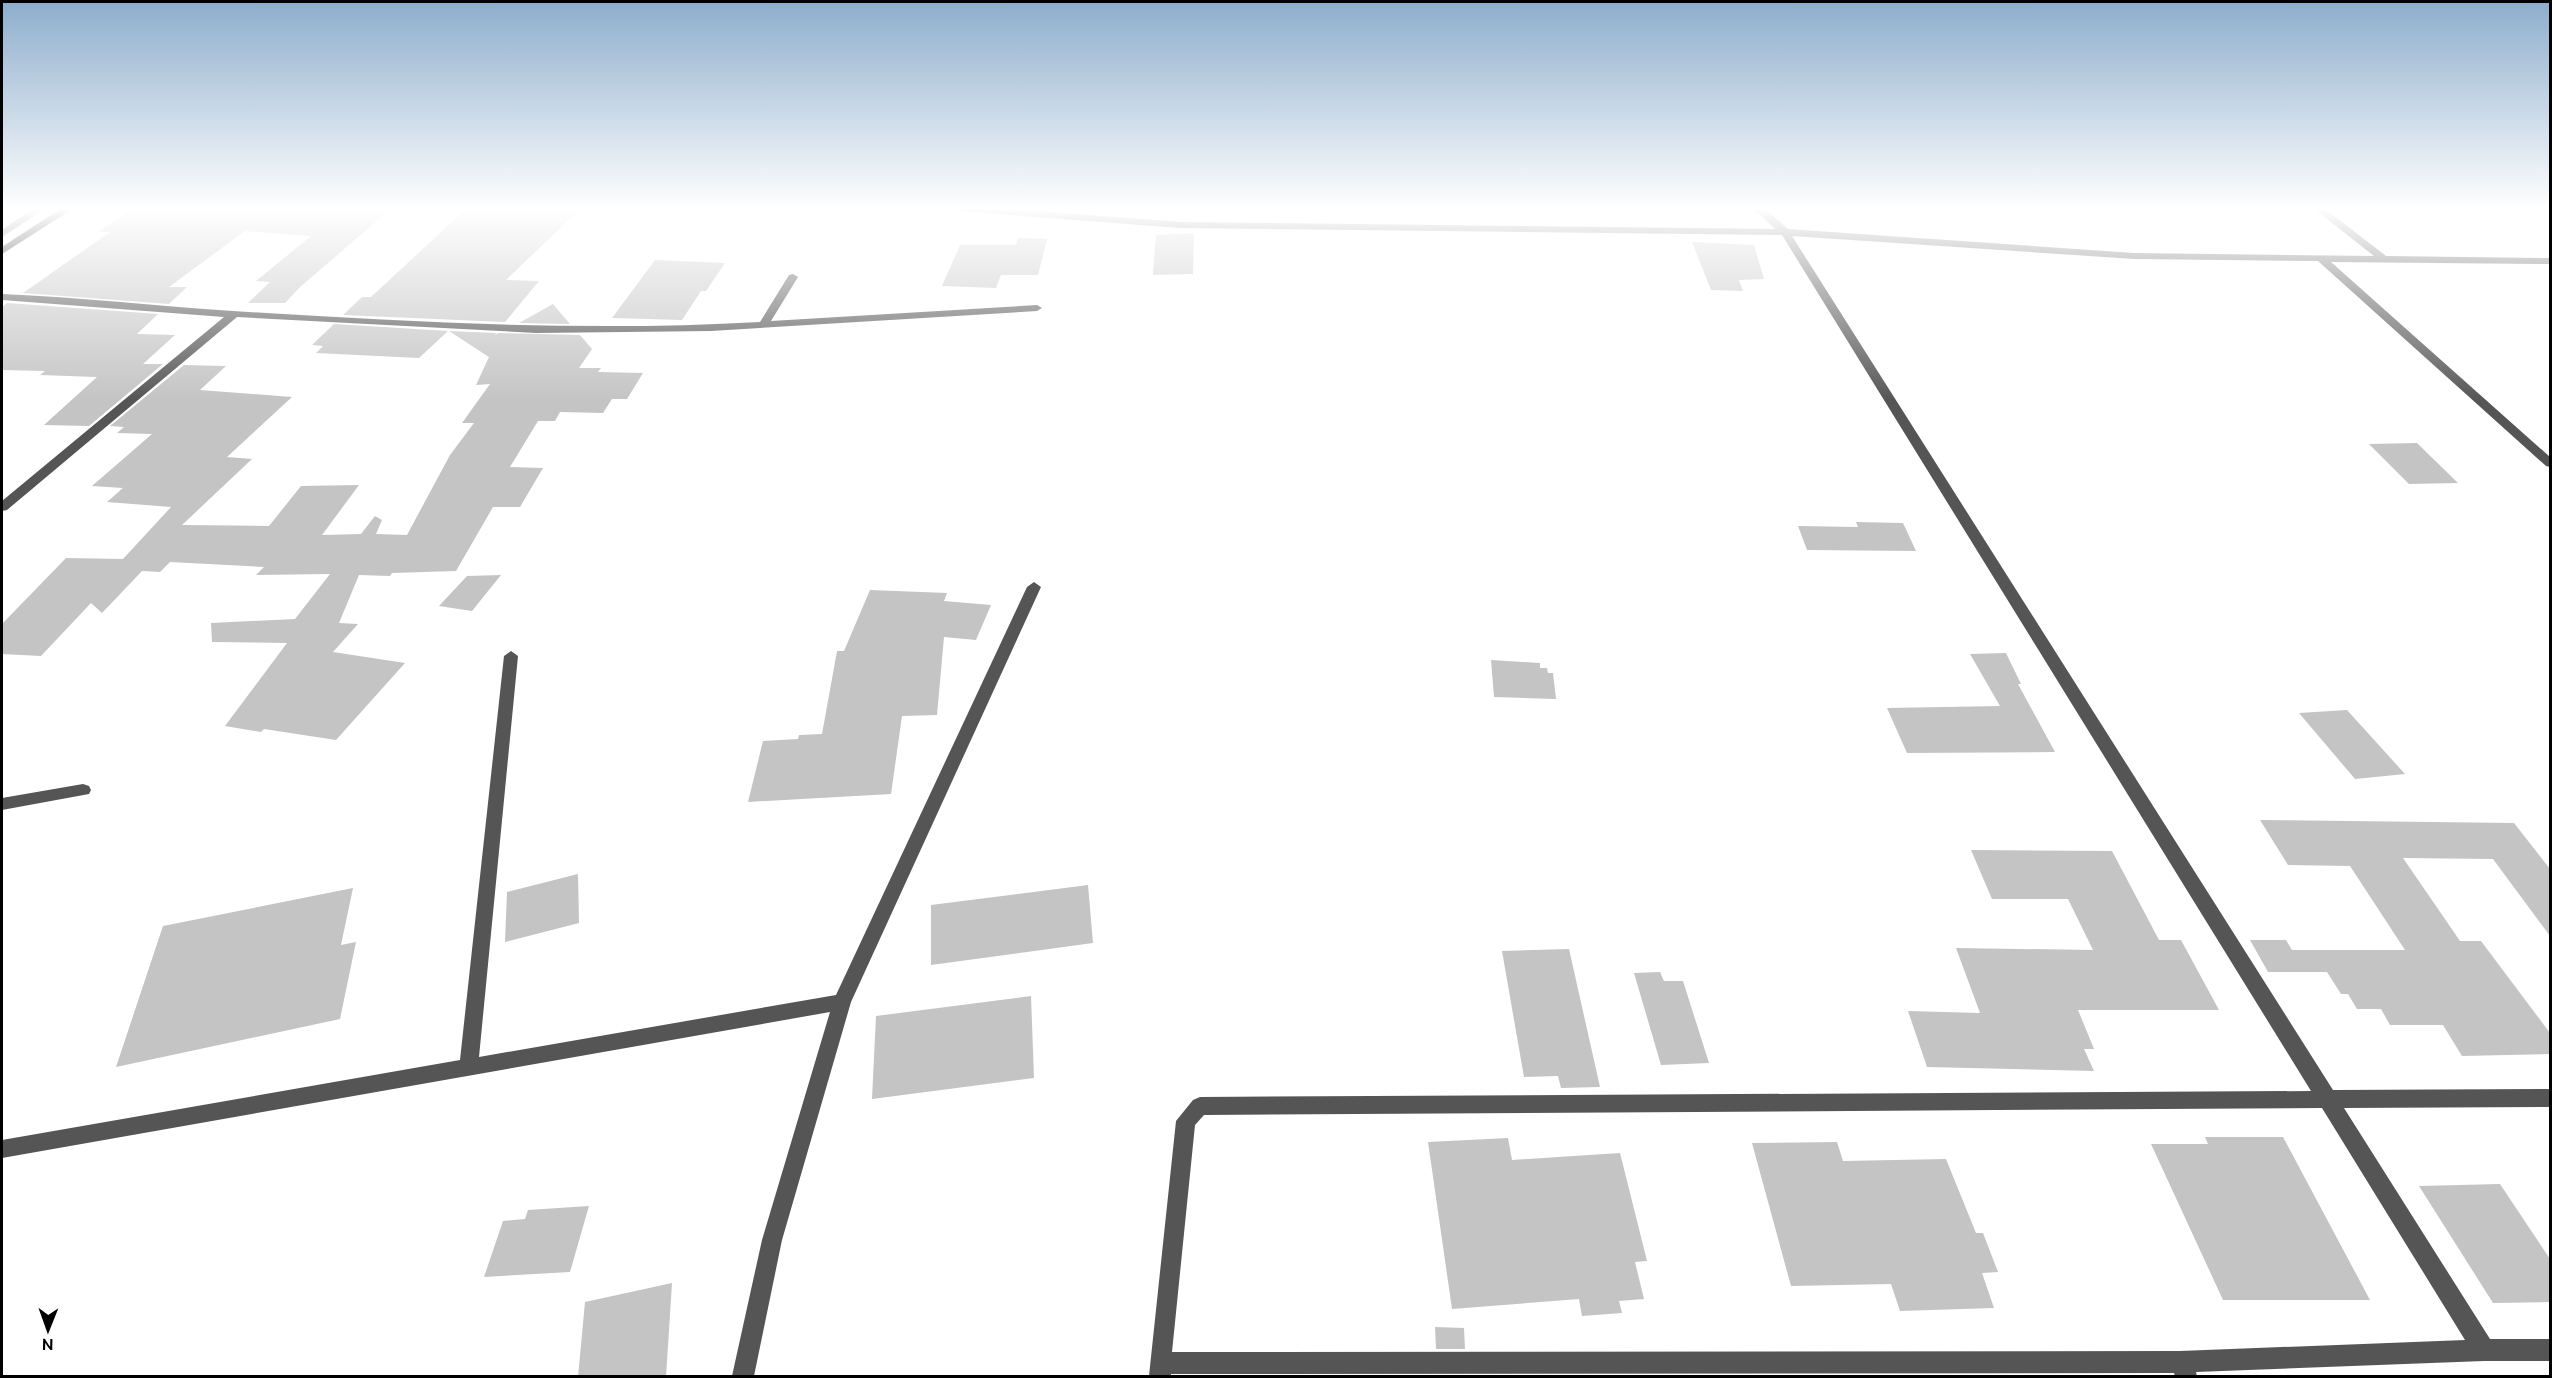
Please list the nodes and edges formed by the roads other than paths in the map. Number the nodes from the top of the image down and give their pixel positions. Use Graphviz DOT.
graph roads {
  1 [pos="1810,272"];
  2 [pos="2337,272"];
  3 [pos="793,277"];
  4 [pos="2,297"];
  5 [pos="1037,308"];
  6 [pos="234,314"];
  7 [pos="764,324"];
  8 [pos="2550,463"];
  9 [pos="2,507"];
  10 [pos="1034,587"];
  11 [pos="511,656"];
  12 [pos="83,790"];
  13 [pos="2,804"];
  14 [pos="842,1002"];
  15 [pos="469,1067"];
  16 [pos="2550,1098"];
  17 [pos="2327,1100"];
  18 [pos="2,1149"];
  19 [pos="2484,1350"];
  20 [pos="2550,1350"];
  21 [pos="2183,1369"];
  22 [pos="1160,1370"];
  23 [pos="743,1377"];
  1 -- 17 [label="street"];
  2 -- 8 [label="street"];
  3 -- 7 [label="street"];
  4 -- 6 [label="street"];
  5 -- 7 [label="street"];
  6 -- 7 [label="street"];
  6 -- 9 [label="street"];
  10 -- 14 [label="street"];
  11 -- 15 [label="street"];
  12 -- 13 [label="street"];
  14 -- 15 [label="street"];
  14 -- 23 [label="street"];
  15 -- 18 [label="street"];
  16 -- 17 [label="street"];
  17 -- 19 [label="street"];
  17 -- 22 [label="street"];
  19 -- 20 [label="street"];
  19 -- 21 [label="street"];
  21 -- 22 [label="street"];
}
